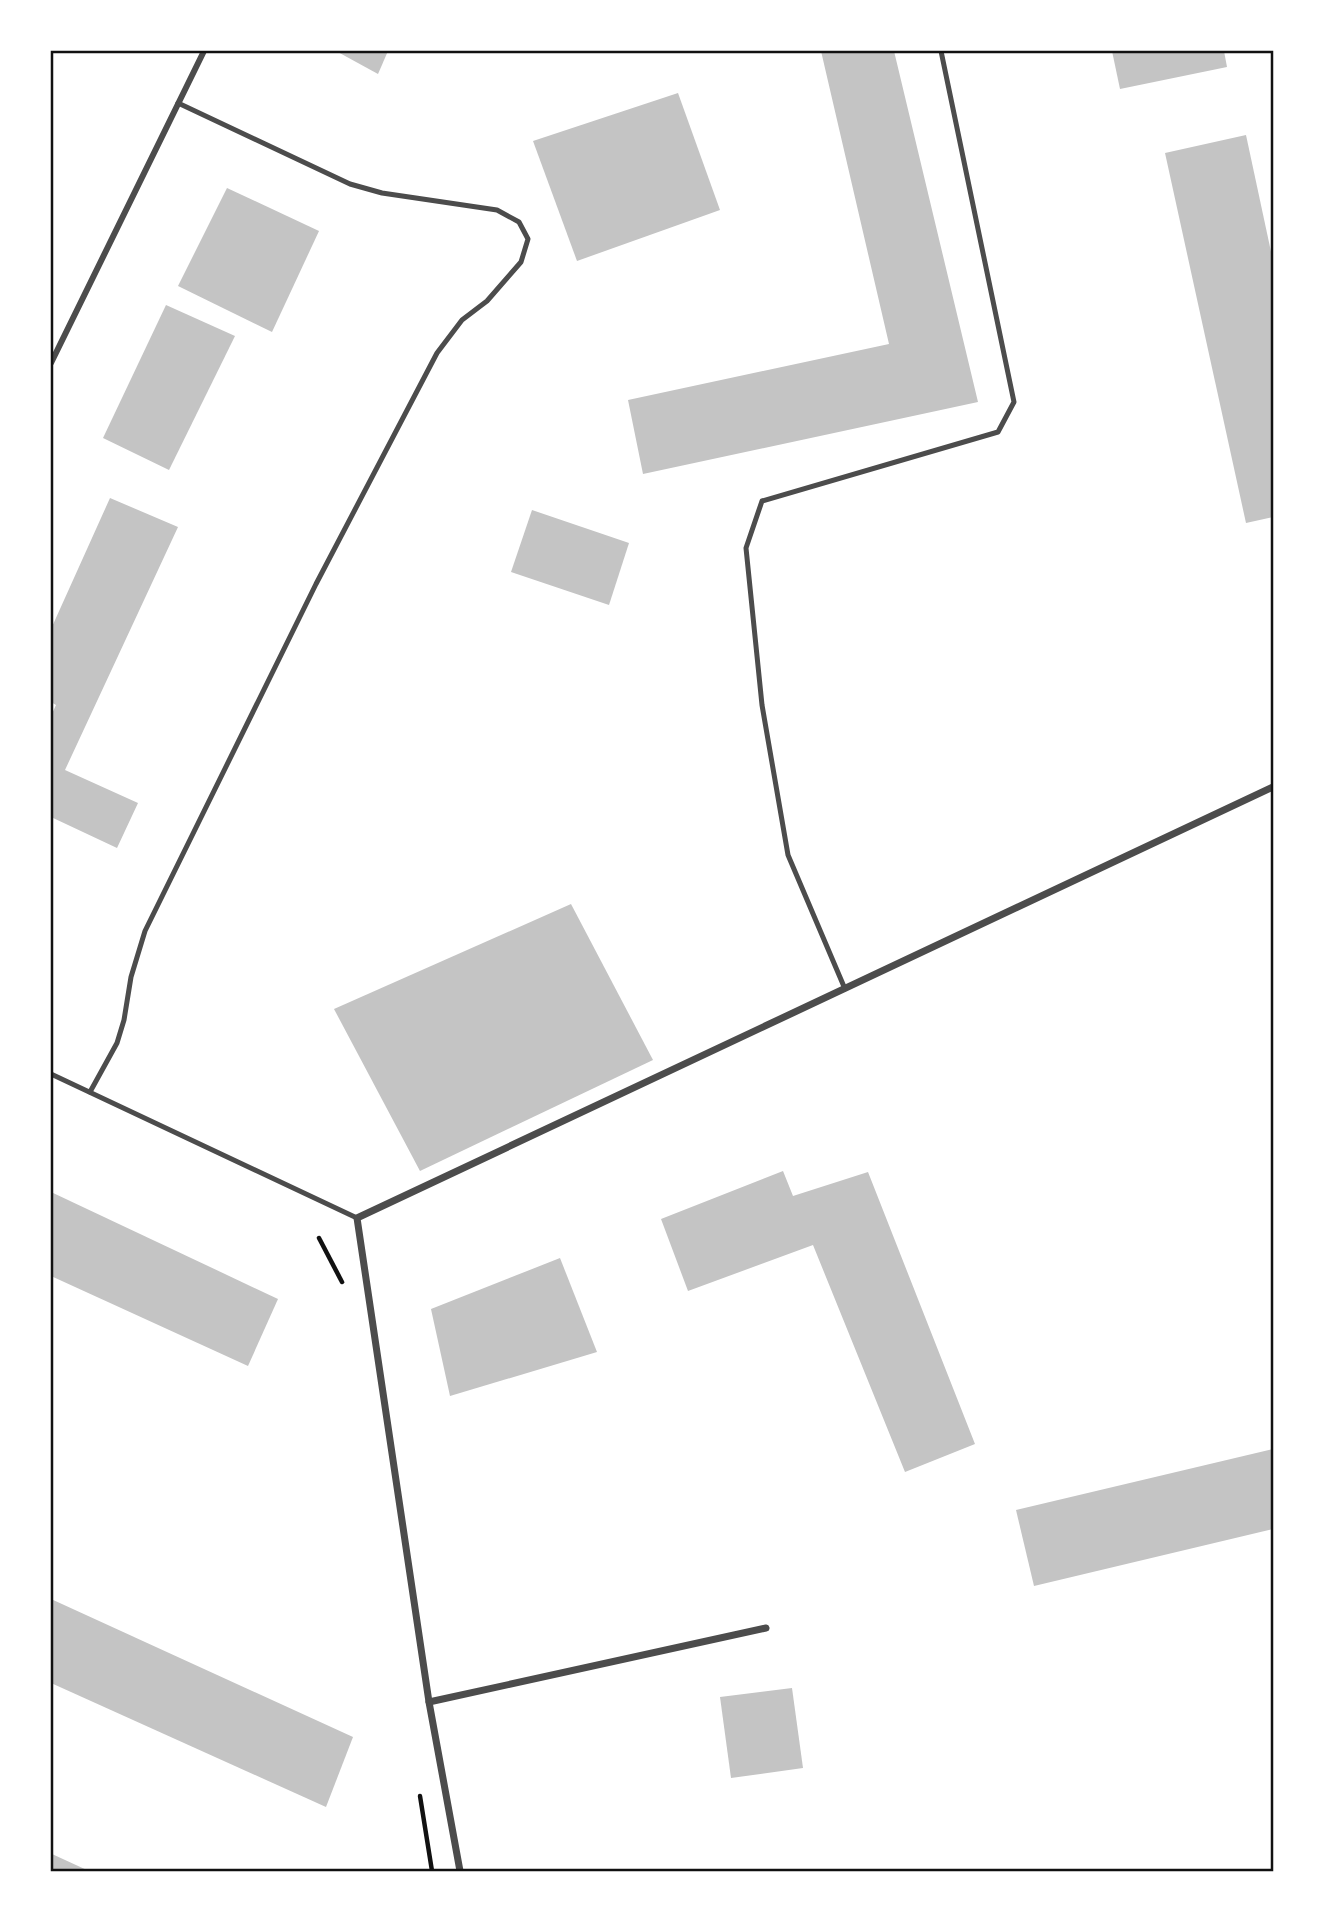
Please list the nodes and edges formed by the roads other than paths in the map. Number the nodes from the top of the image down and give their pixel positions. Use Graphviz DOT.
graph roads {
  1 [pos="204,51"];
  2 [pos="942,51"];
  3 [pos="178,103"];
  4 [pos="51,363"];
  5 [pos="1273,787"];
  6 [pos="845,989"];
  7 [pos="51,1074"];
  8 [pos="90,1092"];
  9 [pos="356,1218"];
  10 [pos="766,1628"];
  11 [pos="429,1702"];
  12 [pos="460,1871"];
  1 -- 3 [label="street"];
  2 -- 6 [label="lane"];
  3 -- 4 [label="street"];
  3 -- 8 [label="lane"];
  5 -- 6 [label="street"];
  6 -- 9 [label="street"];
  7 -- 8 [label="lane"];
  8 -- 9 [label="lane"];
  9 -- 11 [label="street"];
  10 -- 11 [label="street"];
  11 -- 12 [label="street"];
}
